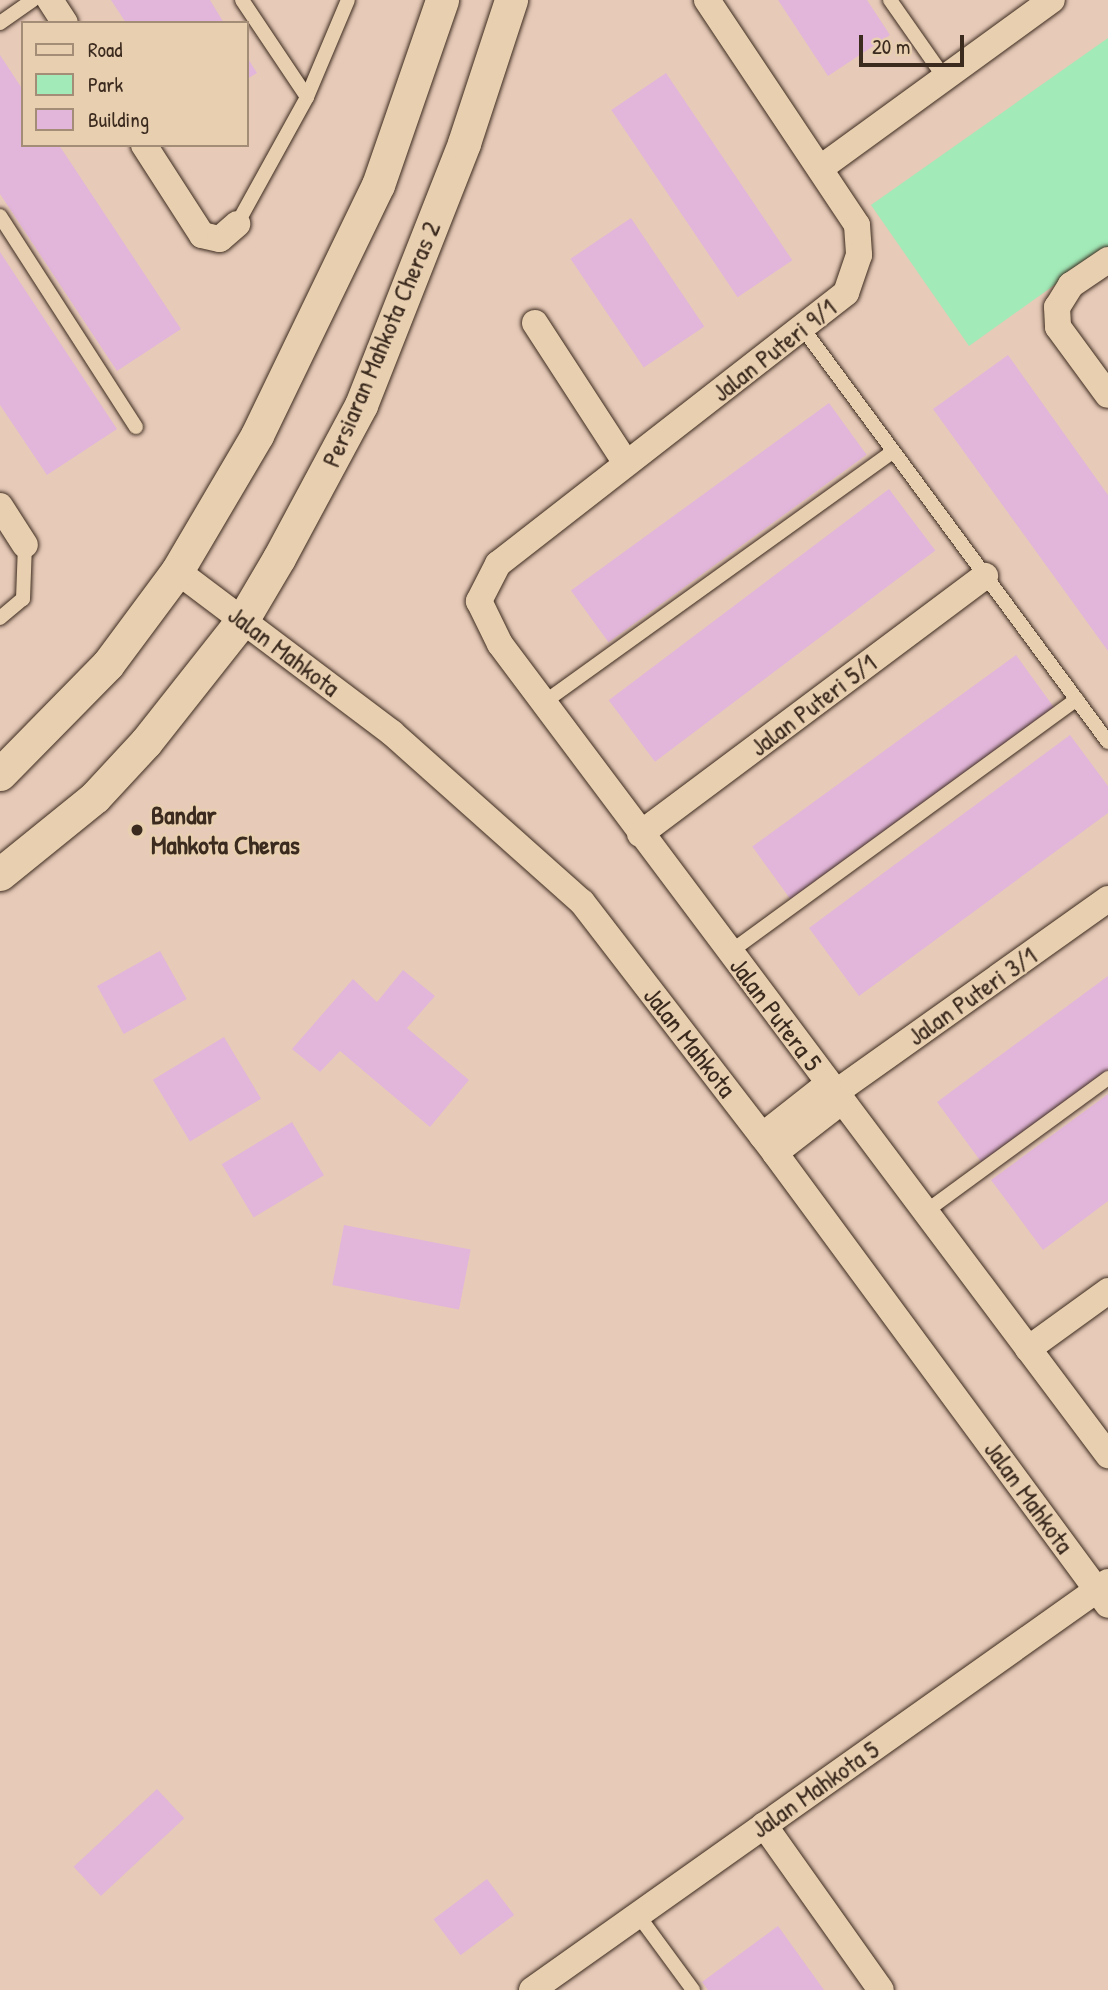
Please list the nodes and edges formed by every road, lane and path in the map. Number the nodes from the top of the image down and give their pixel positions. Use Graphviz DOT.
graph roads {
  1 [pos="33,0"];
  2 [pos="50,0"];
  3 [pos="242,0"];
  4 [pos="348,0"];
  5 [pos="442,0"];
  6 [pos="511,0"];
  7 [pos="707,0"];
  8 [pos="890,0"];
  9 [pos="1052,0"];
  10 [pos="64,21"];
  11 [pos="0,23"];
  12 [pos="946,80"];
  13 [pos="307,97"];
  14 [pos="145,147"];
  15 [pos="822,167"];
  16 [pos="0,216"];
  17 [pos="237,225"];
  18 [pos="1108,260"];
  19 [pos="535,323"];
  20 [pos="804,330"];
  21 [pos="1108,395"];
  22 [pos="136,427"];
  23 [pos="892,452"];
  24 [pos="626,463"];
  25 [pos="0,506"];
  26 [pos="25,545"];
  27 [pos="498,564"];
  28 [pos="177,572"];
  29 [pos="985,576"];
  30 [pos="0,618"];
  31 [pos="243,619"];
  32 [pos="1077,699"];
  33 [pos="543,703"];
  34 [pos="1108,742"];
  35 [pos="0,774"];
  36 [pos="640,834"];
  37 [pos="0,874"];
  38 [pos="1108,899"];
  39 [pos="730,952"];
  40 [pos="1108,1078"];
  41 [pos="835,1093"];
  42 [pos="769,1144"];
  43 [pos="925,1212"];
  44 [pos="1108,1290"];
  45 [pos="1028,1349"];
  46 [pos="1108,1455"];
  47 [pos="1104,1592"];
  48 [pos="764,1825"];
  49 [pos="638,1915"];
  50 [pos="533,1990"];
  51 [pos="693,1990"];
  52 [pos="881,1990"];
  1 -- 11 [label="lane"];
  2 -- 10 [label="street"];
  3 -- 13 [label="lane"];
  4 -- 13 [label="lane"];
  5 -- 28 [label="street"];
  6 -- 31 [label="street, Persiaran Mahkota Cheras 2"];
  7 -- 15 [label="street, Jalan Puteri 9/1"];
  8 -- 12 [label="lane"];
  9 -- 12 [label="street"];
  12 -- 15 [label="street"];
  13 -- 17 [label="lane"];
  14 -- 17 [label="street"];
  15 -- 20 [label="street, Jalan Puteri 9/1"];
  16 -- 22 [label="lane"];
  18 -- 21 [label="street"];
  19 -- 24 [label="street"];
  20 -- 23 [label="lane"];
  20 -- 24 [label="street, Jalan Puteri 9/1"];
  23 -- 29 [label="lane"];
  23 -- 33 [label="lane"];
  24 -- 27 [label="street, Jalan Puteri 9/1"];
  25 -- 26 [label="street"];
  26 -- 30 [label="lane"];
  27 -- 33 [label="street, Jalan Putera 5"];
  28 -- 31 [label="street, Jalan Mahkota"];
  28 -- 35 [label="street"];
  29 -- 32 [label="lane"];
  29 -- 36 [label="street, Jalan Puteri 5/1"];
  31 -- 37 [label="street, Persiaran Mahkota Cheras 2"];
  31 -- 42 [label="street, Jalan Mahkota"];
  32 -- 34 [label="lane"];
  32 -- 39 [label="lane"];
  33 -- 36 [label="street, Jalan Putera 5"];
  36 -- 39 [label="street, Jalan Putera 5"];
  38 -- 41 [label="street, Jalan Puteri 3/1"];
  39 -- 41 [label="street, Jalan Putera 5"];
  40 -- 43 [label="lane"];
  41 -- 42 [label="street, Jalan Puteri 3/1"];
  41 -- 43 [label="street, Jalan Putera 5"];
  42 -- 47 [label="street, Jalan Mahkota"];
  43 -- 45 [label="street, Jalan Putera 5"];
  44 -- 45 [label="street"];
  45 -- 46 [label="street, Jalan Putera 5"];
  47 -- 48 [label="street, Jalan Mahkota 5"];
  48 -- 49 [label="street, Jalan Mahkota 5"];
  48 -- 52 [label="street"];
  49 -- 50 [label="street, Jalan Mahkota 5"];
  49 -- 51 [label="lane"];
}
